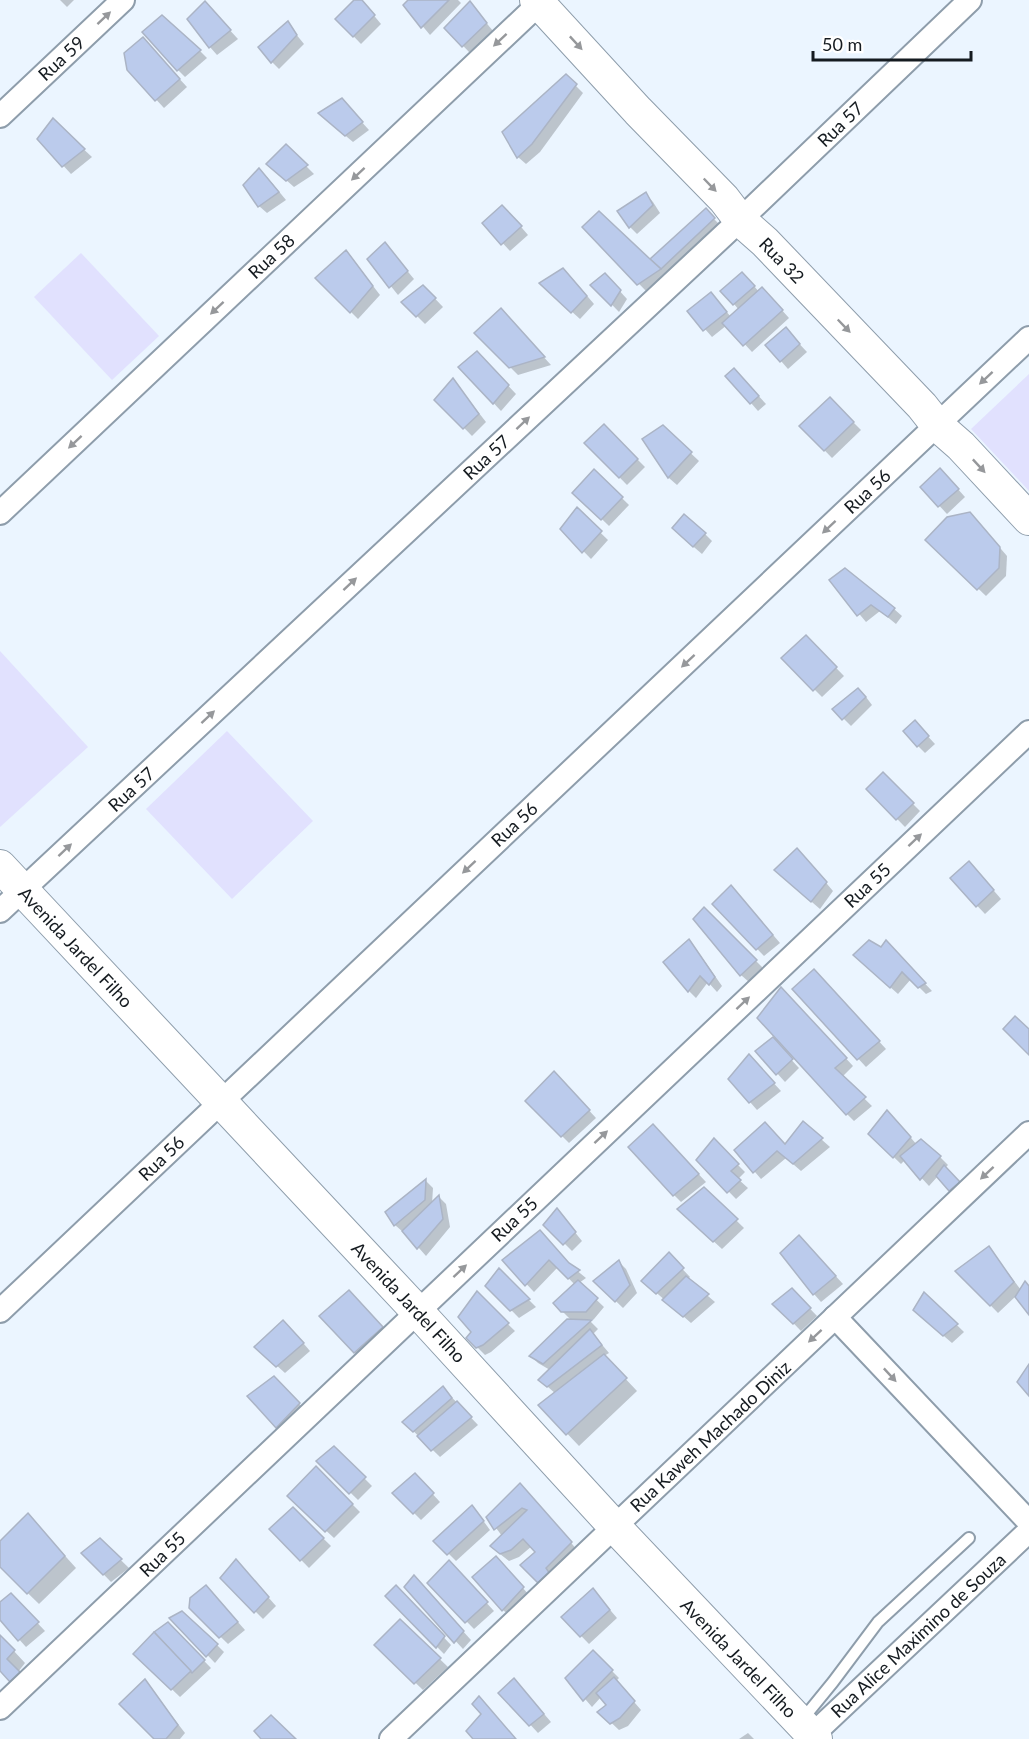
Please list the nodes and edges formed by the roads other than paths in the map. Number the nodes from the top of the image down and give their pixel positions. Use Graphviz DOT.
graph roads {
  1 [pos="123,0"];
  2 [pos="970,0"];
  3 [pos="539,1"];
  4 [pos="0,116"];
  5 [pos="740,220"];
  6 [pos="1029,338"];
  7 [pos="937,425"];
  8 [pos="0,513"];
  9 [pos="1029,519"];
  10 [pos="1029,732"];
  11 [pos="0,866"];
  12 [pos="22,890"];
  13 [pos="0,911"];
  14 [pos="221,1101"];
  15 [pos="1029,1133"];
  16 [pos="0,1311"];
  17 [pos="417,1311"];
  18 [pos="835,1317"];
  19 [pos="1029,1522"];
  20 [pos="614,1527"];
  21 [pos="1029,1531"];
  22 [pos="969,1538"];
  23 [pos="0,1708"];
  24 [pos="809,1734"];
  25 [pos="392,1739"];
  4 -- 1 [label="street, Rua 59, one-way"];
  2 -- 5 [label="street, Rua 57"];
  3 -- 5 [label="main road, Rua 32, one-way"];
  3 -- 8 [label="street, Rua 58, one-way"];
  5 -- 7 [label="main road, Rua 32, one-way"];
  12 -- 5 [label="street, Rua 57, one-way"];
  6 -- 7 [label="street, Rua 56, one-way"];
  7 -- 9 [label="main road, Rua 32, one-way"];
  7 -- 14 [label="street, Rua 56, one-way"];
  17 -- 10 [label="street, Rua 55, one-way"];
  11 -- 12 [label="main road, Avenida Jardel Filho"];
  12 -- 13 [label="street, Rua 57"];
  12 -- 14 [label="main road, Avenida Jardel Filho"];
  14 -- 16 [label="street, Rua 56"];
  14 -- 17 [label="main road, Avenida Jardel Filho"];
  15 -- 18 [label="street, Rua Kaweh Machado Diniz, one-way"];
  17 -- 20 [label="main road, Avenida Jardel Filho"];
  17 -- 23 [label="street, Rua 55"];
  18 -- 19 [label="street, one-way"];
  18 -- 20 [label="street, Rua Kaweh Machado Diniz, one-way"];
  20 -- 24 [label="main road, Avenida Jardel Filho"];
  20 -- 25 [label="street, Rua Kaweh Machado Diniz"];
  21 -- 24 [label="street, Rua Alice Maximino de Souza"];
  22 -- 24 [label="lane"];
}
